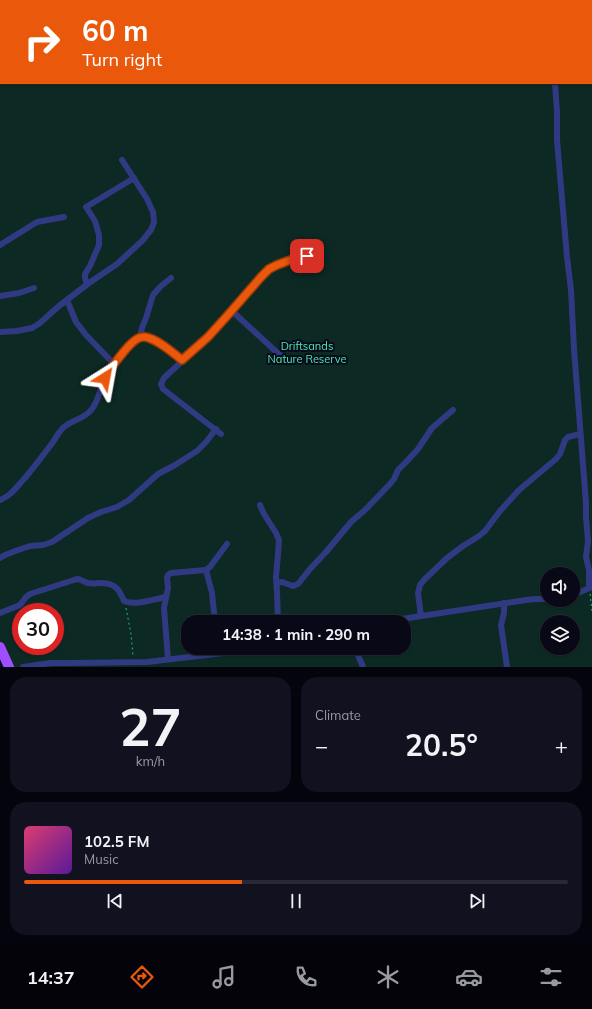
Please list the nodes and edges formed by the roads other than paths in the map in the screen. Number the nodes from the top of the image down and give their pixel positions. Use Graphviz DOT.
graph roads {
  1 [pos="555,84"];
  2 [pos="122,160"];
  3 [pos="134,178"];
  4 [pos="64,217"];
  5 [pos="0,245"];
  6 [pos="307,256"];
  7 [pos="170,278"];
  8 [pos="87,284"];
  9 [pos="34,288"];
  10 [pos="0,296"];
  11 [pos="67,300"];
  12 [pos="232,311"];
  13 [pos="0,332"];
  14 [pos="140,337"];
  15 [pos="283,358"];
  16 [pos="182,360"];
  17 [pos="114,364"];
  18 [pos="453,410"];
  19 [pos="216,429"];
  20 [pos="221,434"];
  21 [pos="580,434"];
  22 [pos="0,500"];
  23 [pos="260,505"];
  24 [pos="227,544"];
  25 [pos="0,558"];
  26 [pos="206,570"];
  27 [pos="277,583"];
  28 [pos="591,588"];
  29 [pos="580,592"];
  30 [pos="166,597"];
  31 [pos="540,599"];
  32 [pos="504,603"];
  33 [pos="0,613"];
  34 [pos="214,615"];
  35 [pos="278,615"];
  36 [pos="421,616"];
  37 [pos="411,618"];
  38 [pos="0,647"];
  39 [pos="192,655"];
  40 [pos="358,655"];
  41 [pos="168,659"];
  42 [pos="9,667"];
  43 [pos="23,667"];
  44 [pos="363,667"];
  45 [pos="507,667"];
  1 -- 21 [label="street"];
  2 -- 3 [label="street"];
  3 -- 8 [label="street"];
  3 -- 8 [label="street"];
  4 -- 5 [label="street"];
  6 -- 12 [label="street"];
  7 -- 14 [label="street"];
  8 -- 11 [label="street"];
  9 -- 10 [label="street"];
  11 -- 13 [label="street"];
  11 -- 17 [label="street"];
  12 -- 15 [label="street"];
  12 -- 16 [label="street"];
  14 -- 16 [label="street"];
  14 -- 17 [label="street"];
  16 -- 19 [label="street"];
  17 -- 22 [label="street"];
  18 -- 27 [label="street"];
  19 -- 20 [label="street"];
  19 -- 25 [label="street"];
  21 -- 28 [label="street"];
  21 -- 36 [label="street"];
  23 -- 27 [label="street"];
  24 -- 26 [label="street"];
  26 -- 30 [label="street"];
  26 -- 34 [label="street"];
  27 -- 35 [label="street"];
  28 -- 29 [label="street"];
  30 -- 33 [label="street"];
  30 -- 41 [label="street"];
  31 -- 32 [label="street"];
  32 -- 36 [label="street"];
  32 -- 45 [label="street"];
  36 -- 37 [label="street"];
  38 -- 42 [label="main road"];
  39 -- 41 [label="street"];
  40 -- 44 [label="street"];
  41 -- 43 [label="street"];
}
